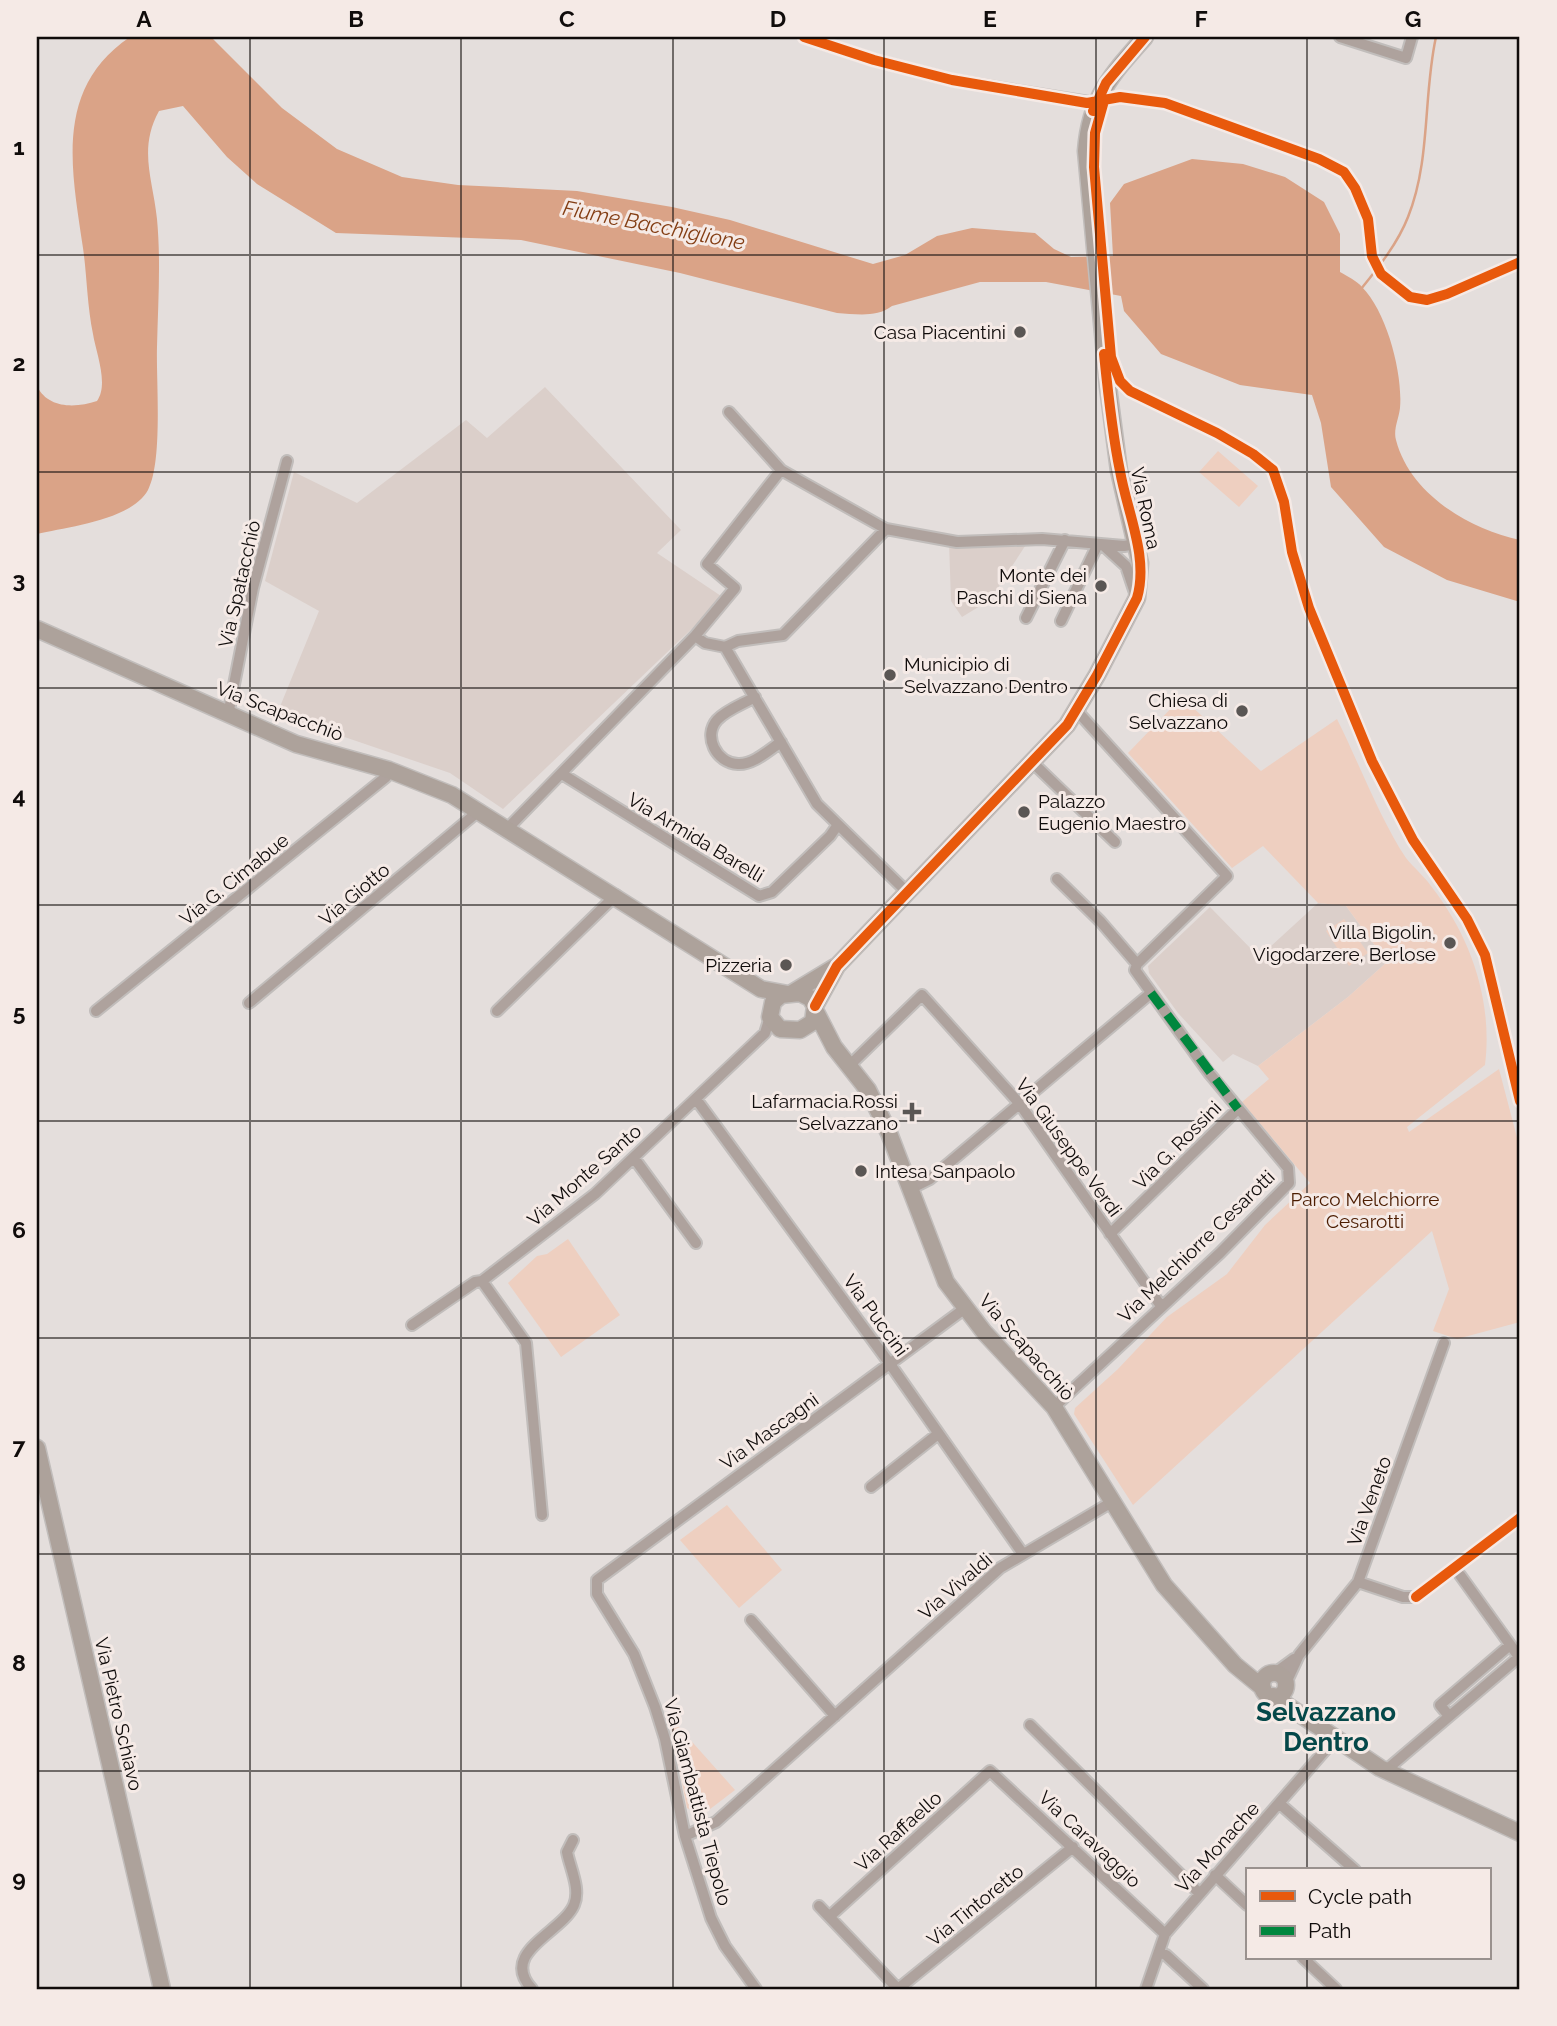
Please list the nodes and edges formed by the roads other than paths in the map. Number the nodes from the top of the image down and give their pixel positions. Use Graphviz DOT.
graph roads {
  1 [pos="804,37"];
  2 [pos="1144,37"];
  3 [pos="1340,37"];
  4 [pos="1412,37"];
  5 [pos="1093,109"];
  6 [pos="729,412"];
  7 [pos="287,461"];
  8 [pos="781,470"];
  9 [pos="886,529"];
  10 [pos="1065,540"];
  11 [pos="1101,544"];
  12 [pos="1136,544"];
  13 [pos="1117,556"];
  14 [pos="1140,563"];
  15 [pos="1137,598"];
  16 [pos="1026,618"];
  17 [pos="1060,621"];
  18 [pos="37,629"];
  19 [pos="695,636"];
  20 [pos="726,647"];
  21 [pos="755,697"];
  22 [pos="1077,711"];
  23 [pos="228,715"];
  24 [pos="781,742"];
  25 [pos="1032,762"];
  26 [pos="389,770"];
  27 [pos="562,774"];
  28 [pos="480,810"];
  29 [pos="837,826"];
  30 [pos="509,828"];
  31 [pos="1115,842"];
  32 [pos="1057,879"];
  33 [pos="907,892"];
  34 [pos="616,895"];
  35 [pos="1137,964"];
  36 [pos="837,966"];
  37 [pos="762,990"];
  38 [pos="790,993"];
  39 [pos="1151,993"];
  40 [pos="249,1003"];
  41 [pos="816,1009"];
  42 [pos="497,1010"];
  43 [pos="96,1011"];
  44 [pos="771,1023"];
  45 [pos="800,1030"];
  46 [pos="834,1047"];
  47 [pos="850,1065"];
  48 [pos="696,1099"];
  49 [pos="1019,1103"];
  50 [pos="1238,1109"];
  51 [pos="634,1158"];
  52 [pos="912,1188"];
  53 [pos="1110,1234"];
  54 [pos="696,1243"];
  55 [pos="482,1281"];
  56 [pos="1161,1306"];
  57 [pos="964,1309"];
  58 [pos="412,1325"];
  59 [pos="1444,1343"];
  60 [pos="890,1364"];
  61 [pos="1054,1407"];
  62 [pos="938,1434"];
  63 [pos="37,1448"];
  64 [pos="871,1487"];
  65 [pos="1112,1502"];
  66 [pos="542,1515"];
  67 [pos="1520,1518"];
  68 [pos="1023,1554"];
  69 [pos="1461,1575"];
  70 [pos="1359,1582"];
  71 [pos="596,1583"];
  72 [pos="751,1620"];
  73 [pos="1227,1653"];
  74 [pos="1280,1679"];
  75 [pos="1268,1692"];
  76 [pos="835,1716"];
  77 [pos="1304,1716"];
  78 [pos="1030,1725"];
  79 [pos="1334,1740"];
  80 [pos="990,1771"];
  81 [pos="1385,1771"];
  82 [pos="1280,1804"];
  83 [pos="1520,1833"];
  84 [pos="685,1836"];
  85 [pos="573,1840"];
  86 [pos="1073,1847"];
  87 [pos="1353,1868"];
  88 [pos="1215,1875"];
  89 [pos="1199,1892"];
  90 [pos="1246,1904"];
  91 [pos="819,1906"];
  92 [pos="830,1916"];
  93 [pos="1165,1934"];
  94 [pos="1159,1952"];
  95 [pos="1305,1960"];
  96 [pos="162,1989"];
  97 [pos="532,1989"];
  98 [pos="756,1989"];
  99 [pos="898,1989"];
  100 [pos="1146,1989"];
  101 [pos="1203,1989"];
  102 [pos="1336,1989"];
  1 -- 5 [label="street"];
  2 -- 5 [label="street"];
  3 -- 4 [label="street"];
  5 -- 12 [label="street, Via Roma"];
  6 -- 8 [label="street"];
  7 -- 23 [label="street, Via Spatacchiò"];
  8 -- 9 [label="street"];
  8 -- 19 [label="street"];
  9 -- 10 [label="street"];
  9 -- 20 [label="street"];
  10 -- 11 [label="street"];
  10 -- 16 [label="street"];
  11 -- 12 [label="street"];
  11 -- 13 [label="street"];
  11 -- 17 [label="street"];
  12 -- 14 [label="street, Via Roma"];
  13 -- 14 [label="street"];
  13 -- 15 [label="street"];
  14 -- 15 [label="street, Via Roma"];
  15 -- 22 [label="street, Via Roma"];
  18 -- 23 [label="street, Via Scapacchiò"];
  19 -- 20 [label="street"];
  19 -- 27 [label="street"];
  20 -- 21 [label="street"];
  21 -- 24 [label="street"];
  21 -- 24 [label="street"];
  22 -- 25 [label="street, Via Roma"];
  22 -- 35 [label="street"];
  23 -- 26 [label="street, Via Scapacchiò"];
  24 -- 29 [label="street"];
  25 -- 31 [label="street"];
  25 -- 33 [label="street, Via Roma"];
  26 -- 28 [label="street, Via Scapacchiò"];
  26 -- 43 [label="street, Via G. Cimabue"];
  27 -- 29 [label="street, Via Armida Barelli"];
  27 -- 30 [label="street"];
  28 -- 30 [label="street, Via Scapacchiò"];
  28 -- 40 [label="street, Via Giotto"];
  29 -- 33 [label="street"];
  30 -- 34 [label="street, Via Scapacchiò"];
  32 -- 35 [label="street, Via Melchiorre Cesarotti"];
  33 -- 36 [label="street, Via Roma"];
  34 -- 37 [label="street, Via Scapacchiò"];
  34 -- 42 [label="street"];
  35 -- 39 [label="street, Via Melchiorre Cesarotti"];
  36 -- 38 [label="street, Via Roma"];
  36 -- 41 [label="street, Via Roma"];
  37 -- 38 [label="street, Via Scapacchiò"];
  37 -- 44 [label="street"];
  38 -- 41 [label="street"];
  38 -- 44 [label="street"];
  39 -- 49 [label="street"];
  39 -- 50 [label="street, Via Melchiorre Cesarotti"];
  41 -- 45 [label="street"];
  41 -- 46 [label="street, Via Scapacchiò"];
  44 -- 45 [label="street"];
  44 -- 48 [label="street, Via Monte Santo"];
  45 -- 46 [label="street, Via Scapacchiò"];
  46 -- 47 [label="street, Via Scapacchiò"];
  47 -- 49 [label="street, Via Giuseppe Verdi"];
  47 -- 52 [label="street, Via Scapacchiò"];
  48 -- 51 [label="street, Via Monte Santo"];
  48 -- 60 [label="street, Via Puccini"];
  49 -- 52 [label="street"];
  49 -- 53 [label="street, Via Giuseppe Verdi"];
  50 -- 53 [label="street, Via G. Rossini"];
  50 -- 56 [label="street, Via Melchiorre Cesarotti"];
  51 -- 54 [label="street"];
  51 -- 55 [label="street, Via Monte Santo"];
  52 -- 57 [label="street, Via Scapacchiò"];
  53 -- 56 [label="street, Via Giuseppe Verdi"];
  55 -- 58 [label="street, Via Monte Santo"];
  55 -- 66 [label="street"];
  56 -- 61 [label="street, Via Melchiorre Cesarotti"];
  57 -- 60 [label="street, Via Mascagni"];
  57 -- 61 [label="street, Via Scapacchiò"];
  59 -- 70 [label="street, Via Veneto"];
  60 -- 62 [label="street, Via Puccini"];
  60 -- 71 [label="street, Via Mascagni"];
  61 -- 65 [label="street, Via Scapacchiò"];
  62 -- 64 [label="street"];
  62 -- 68 [label="street, Via Puccini"];
  63 -- 96 [label="street, Via Pietro Schiavo"];
  65 -- 68 [label="street, Via Vivaldi"];
  65 -- 73 [label="street, Via Scapacchiò"];
  67 -- 70 [label="street"];
  68 -- 76 [label="street, Via Vivaldi"];
  69 -- 81 [label="street"];
  70 -- 74 [label="street, Via Veneto"];
  71 -- 84 [label="street, Via Giambattista Tiepolo"];
  72 -- 76 [label="street"];
  73 -- 74 [label="street, Via Scapacchiò"];
  73 -- 75 [label="street, Via Scapacchiò"];
  74 -- 75 [label="street"];
  74 -- 77 [label="street, Via Scapacchiò"];
  75 -- 77 [label="street, Via Scapacchiò"];
  76 -- 84 [label="street, Via Vivaldi"];
  77 -- 79 [label="street, Via Scapacchiò"];
  78 -- 89 [label="street"];
  79 -- 81 [label="street, Via Scapacchiò"];
  79 -- 82 [label="street, Via Monache"];
  80 -- 86 [label="street, Via Caravaggio"];
  80 -- 92 [label="street, Via Raffaello"];
  81 -- 83 [label="street, Via Scapacchiò"];
  82 -- 87 [label="street"];
  82 -- 88 [label="street, Via Monache"];
  84 -- 98 [label="street, Via Giambattista Tiepolo"];
  85 -- 97 [label="street"];
  86 -- 93 [label="street, Via Caravaggio"];
  86 -- 99 [label="street, Via Tintoretto"];
  88 -- 89 [label="street, Via Monache"];
  88 -- 90 [label="street"];
  89 -- 93 [label="street, Via Monache"];
  91 -- 92 [label="street"];
  92 -- 99 [label="street"];
  93 -- 94 [label="street, Via Monache"];
  94 -- 100 [label="street, Via Monache"];
  94 -- 101 [label="street"];
  95 -- 102 [label="street"];
}
